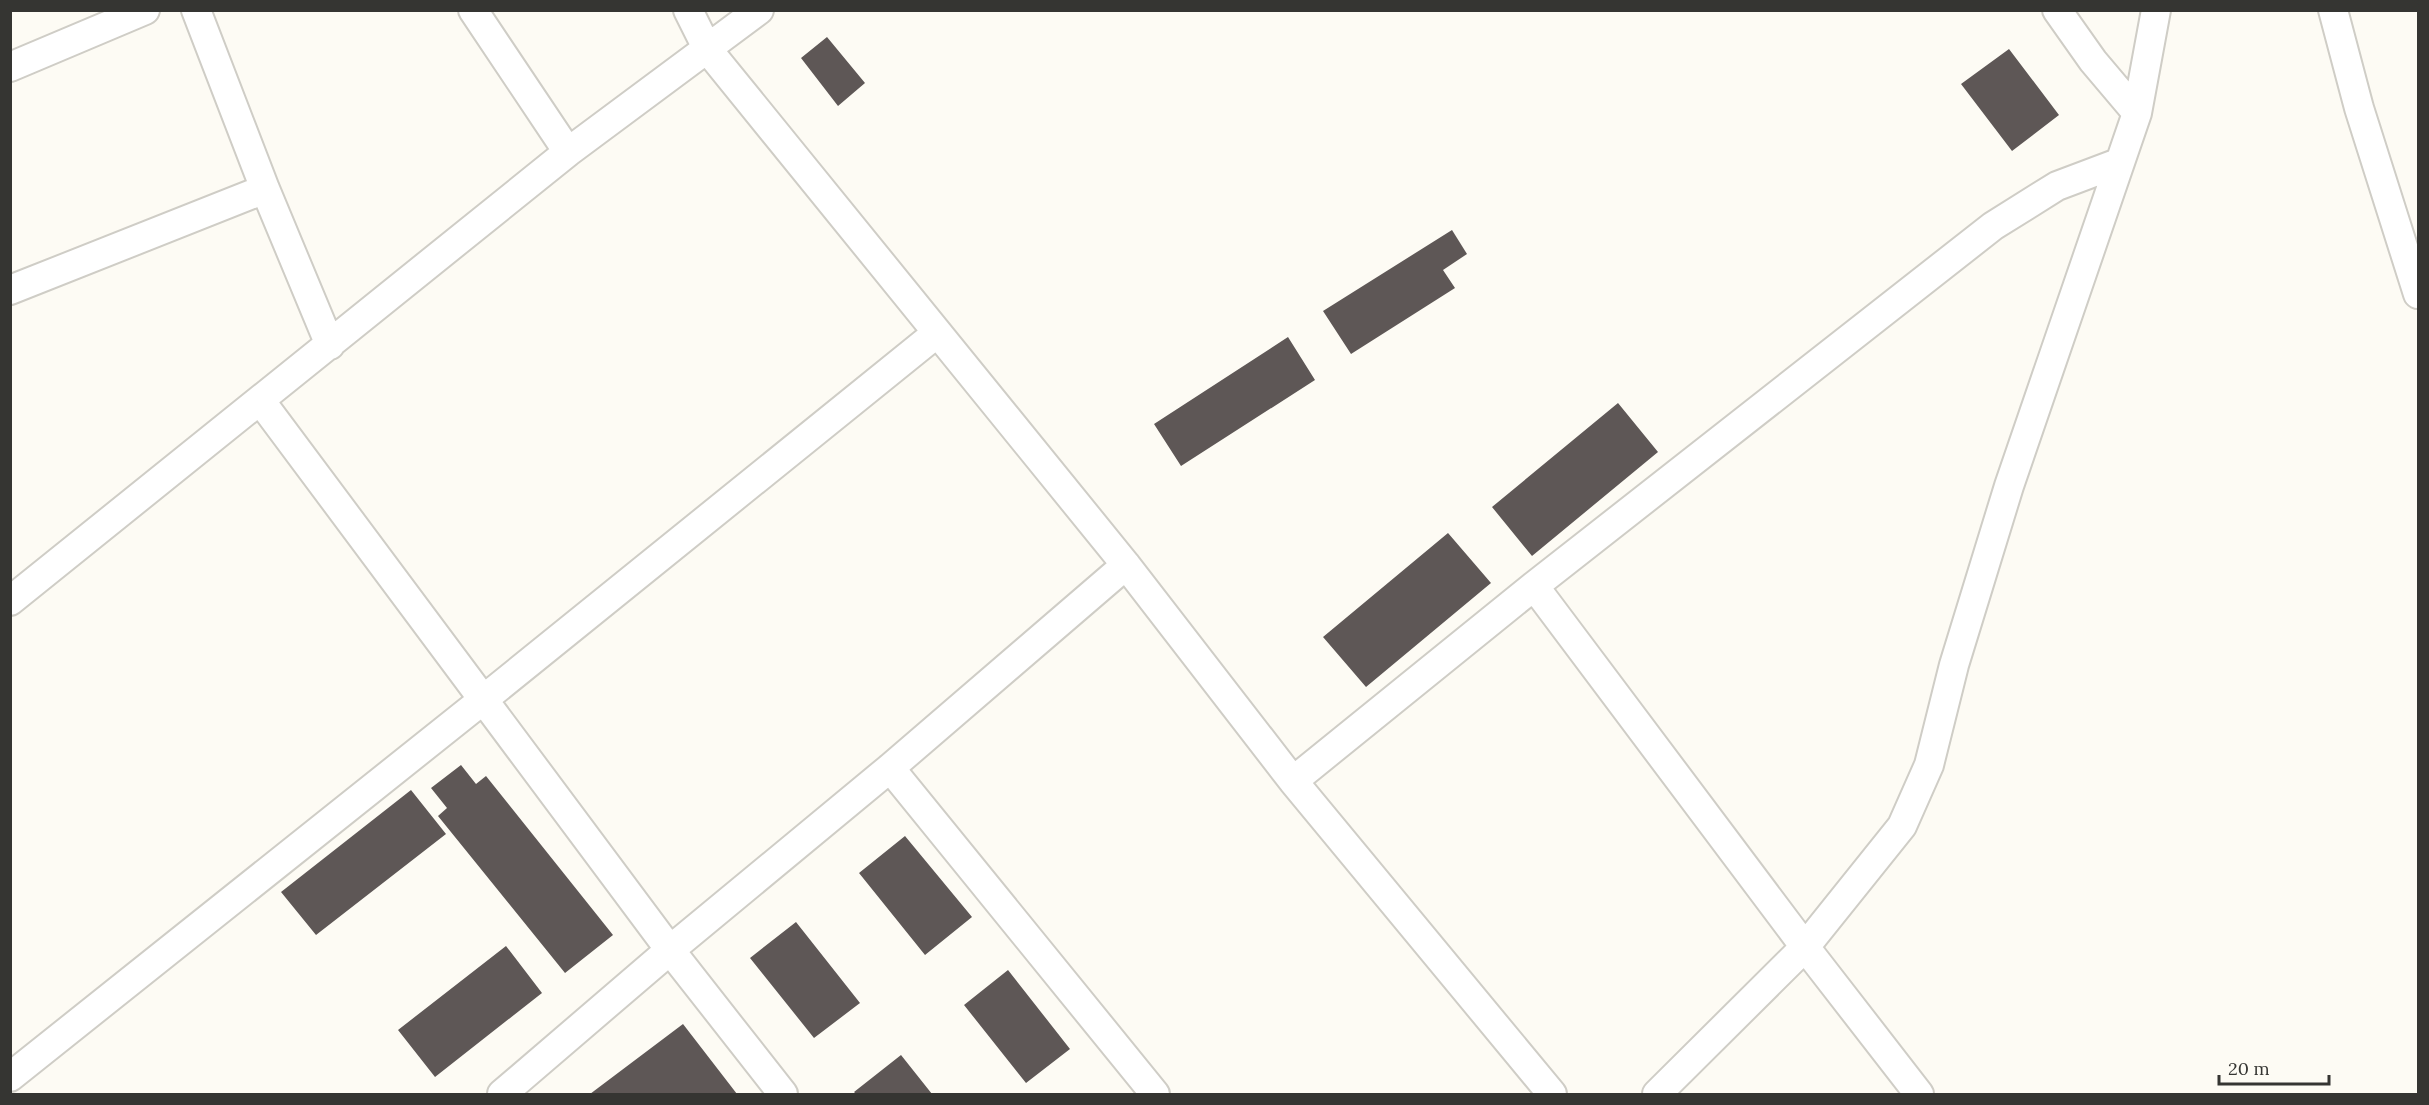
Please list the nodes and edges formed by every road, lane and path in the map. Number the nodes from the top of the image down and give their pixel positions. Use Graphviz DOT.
graph roads {
  1 [pos="145,10"];
  2 [pos="196,10"];
  3 [pos="473,10"];
  4 [pos="688,10"];
  5 [pos="759,10"];
  6 [pos="2057,10"];
  7 [pos="2156,10"];
  8 [pos="2333,10"];
  9 [pos="708,50"];
  10 [pos="10,67"];
  11 [pos="2137,114"];
  12 [pos="568,152"];
  13 [pos="2118,163"];
  14 [pos="265,189"];
  15 [pos="10,290"];
  16 [pos="2418,294"];
  17 [pos="937,333"];
  18 [pos="330,345"];
  19 [pos="260,400"];
  20 [pos="1126,565"];
  21 [pos="1534,586"];
  22 [pos="10,601"];
  23 [pos="484,699"];
  24 [pos="890,768"];
  25 [pos="1293,781"];
  26 [pos="1805,947"];
  27 [pos="670,950"];
  28 [pos="10,1077"];
  29 [pos="502,1095"];
  30 [pos="783,1095"];
  31 [pos="1155,1095"];
  32 [pos="1552,1095"];
  33 [pos="1657,1095"];
  34 [pos="1919,1095"];
  1 -- 10 [label="street"];
  2 -- 14 [label="street"];
  3 -- 12 [label="street"];
  4 -- 9 [label="street"];
  5 -- 9 [label="street"];
  6 -- 11 [label="street"];
  7 -- 11 [label="street"];
  8 -- 16 [label="street"];
  9 -- 12 [label="street"];
  9 -- 17 [label="street"];
  11 -- 13 [label="street"];
  12 -- 18 [label="street"];
  13 -- 21 [label="street"];
  13 -- 26 [label="street"];
  14 -- 15 [label="street"];
  14 -- 18 [label="street"];
  17 -- 20 [label="street"];
  17 -- 23 [label="street"];
  18 -- 19 [label="street"];
  19 -- 22 [label="street"];
  19 -- 23 [label="street"];
  20 -- 24 [label="street"];
  20 -- 25 [label="street"];
  21 -- 25 [label="street"];
  21 -- 26 [label="street"];
  23 -- 27 [label="street"];
  23 -- 28 [label="street"];
  24 -- 27 [label="street"];
  24 -- 31 [label="street"];
  25 -- 32 [label="street"];
  26 -- 33 [label="street"];
  26 -- 34 [label="street"];
  27 -- 29 [label="street"];
  27 -- 30 [label="street"];
}
